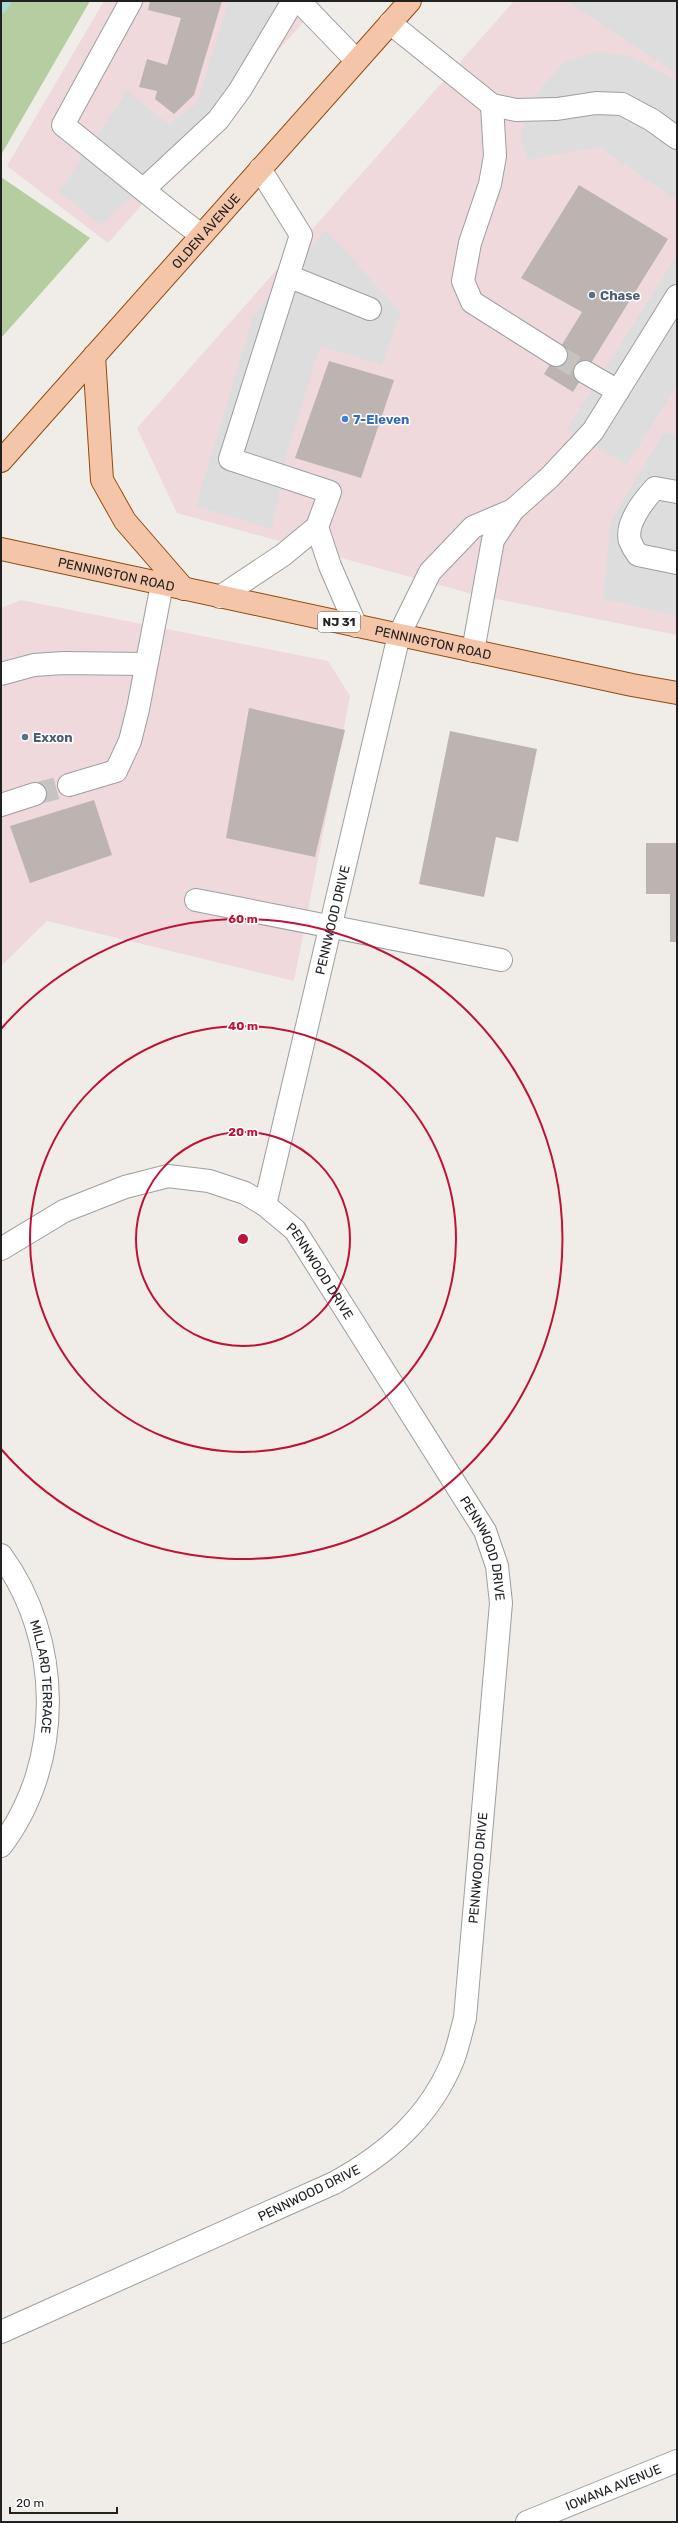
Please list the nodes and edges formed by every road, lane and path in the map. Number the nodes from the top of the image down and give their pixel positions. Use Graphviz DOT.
graph roads {
  1 [pos="131,1"];
  2 [pos="293,1"];
  3 [pos="299,1"];
  4 [pos="410,1"];
  5 [pos="390,23"];
  6 [pos="356,60"];
  7 [pos="492,105"];
  8 [pos="677,138"];
  9 [pos="260,169"];
  10 [pos="144,189"];
  11 [pos="201,235"];
  12 [pos="288,276"];
  13 [pos="677,296"];
  14 [pos="370,309"];
  15 [pos="556,355"];
  16 [pos="94,356"];
  17 [pos="585,372"];
  18 [pos="618,391"];
  19 [pos="1,461"];
  20 [pos="677,492"];
  21 [pos="513,510"];
  22 [pos="317,526"];
  23 [pos="1,549"];
  24 [pos="677,563"];
  25 [pos="162,584"];
  26 [pos="184,589"];
  27 [pos="220,597"];
  28 [pos="356,626"];
  29 [pos="399,635"];
  30 [pos="473,651"];
  31 [pos="146,664"];
  32 [pos="1,674"];
  33 [pos="677,692"];
  34 [pos="69,785"];
  35 [pos="35,794"];
  36 [pos="1,805"];
  37 [pos="196,900"];
  38 [pos="330,926"];
  39 [pos="501,960"];
  40 [pos="265,1205"];
  41 [pos="1,1249"];
  42 [pos="1,1555"];
  43 [pos="1,1846"];
  44 [pos="1,2332"];
  45 [pos="677,2461"];
  46 [pos="527,2522"];
  1 -- 10 [label="street"];
  2 -- 10 [label="street"];
  3 -- 6 [label="street"];
  4 -- 5 [label="main road, OLDEN AVENUE"];
  5 -- 6 [label="main road, OLDEN AVENUE"];
  5 -- 7 [label="street"];
  6 -- 9 [label="main road, OLDEN AVENUE"];
  7 -- 8 [label="street"];
  7 -- 15 [label="street"];
  9 -- 11 [label="main road, OLDEN AVENUE"];
  9 -- 12 [label="street"];
  10 -- 11 [label="street"];
  11 -- 16 [label="main road, OLDEN AVENUE"];
  12 -- 14 [label="street"];
  12 -- 22 [label="street"];
  13 -- 18 [label="street"];
  16 -- 19 [label="main road, OLDEN AVENUE"];
  16 -- 26 [label="main road"];
  17 -- 18 [label="street"];
  18 -- 21 [label="street"];
  20 -- 24 [label="street"];
  21 -- 29 [label="street, PENNWOOD DRIVE"];
  21 -- 30 [label="street"];
  22 -- 27 [label="street"];
  22 -- 28 [label="street"];
  23 -- 25 [label="main road, PENNINGTON ROAD / NJ 31"];
  25 -- 26 [label="main road, PENNINGTON ROAD / NJ 31"];
  25 -- 31 [label="street"];
  26 -- 27 [label="main road, PENNINGTON ROAD / NJ 31"];
  27 -- 28 [label="main road, PENNINGTON ROAD / NJ 31"];
  28 -- 29 [label="main road, PENNINGTON ROAD / NJ 31"];
  29 -- 30 [label="main road, PENNINGTON ROAD / NJ 31"];
  29 -- 38 [label="street, PENNWOOD DRIVE"];
  30 -- 33 [label="main road, PENNINGTON ROAD / NJ 31"];
  31 -- 32 [label="street"];
  31 -- 34 [label="street"];
  35 -- 36 [label="street"];
  37 -- 38 [label="street"];
  38 -- 39 [label="street"];
  38 -- 40 [label="street, PENNWOOD DRIVE"];
  40 -- 41 [label="street, PENNWOOD DRIVE"];
  40 -- 44 [label="street, PENNWOOD DRIVE"];
  42 -- 43 [label="street, MILLARD TERRACE"];
  45 -- 46 [label="street, IOWANA AVENUE"];
}
